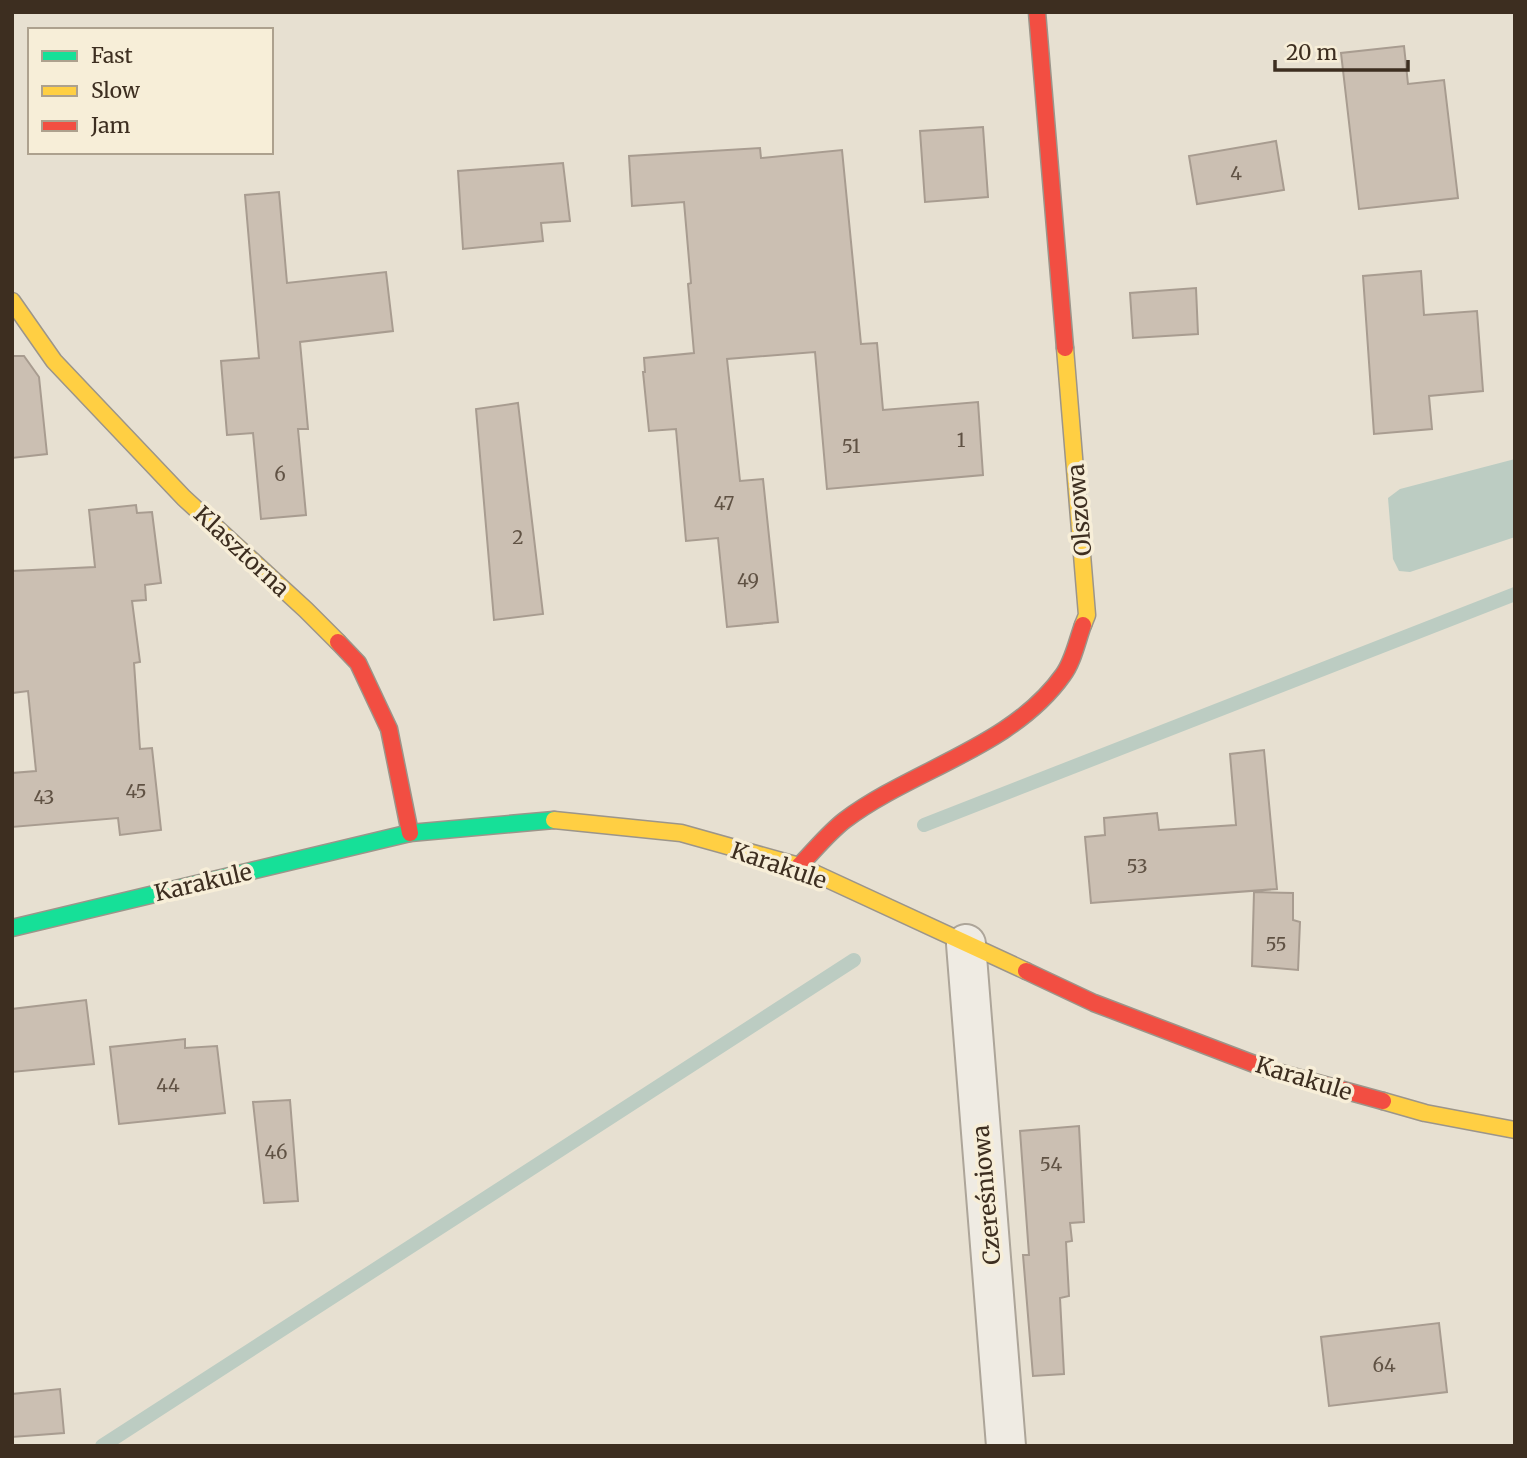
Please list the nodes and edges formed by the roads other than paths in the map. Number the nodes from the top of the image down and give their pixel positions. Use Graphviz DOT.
graph roads {
  1 [pos="1037,12"];
  2 [pos="12,301"];
  3 [pos="410,833"];
  4 [pos="799,866"];
  5 [pos="12,928"];
  6 [pos="966,944"];
  7 [pos="1515,1130"];
  8 [pos="1006,1446"];
  1 -- 4 [label="street, Olszowa"];
  2 -- 3 [label="street, Klasztorna"];
  3 -- 4 [label="street, Karakule"];
  3 -- 5 [label="street, Karakule"];
  4 -- 6 [label="street, Karakule"];
  6 -- 7 [label="street, Karakule"];
  6 -- 8 [label="street, Czereśniowa"];
}
